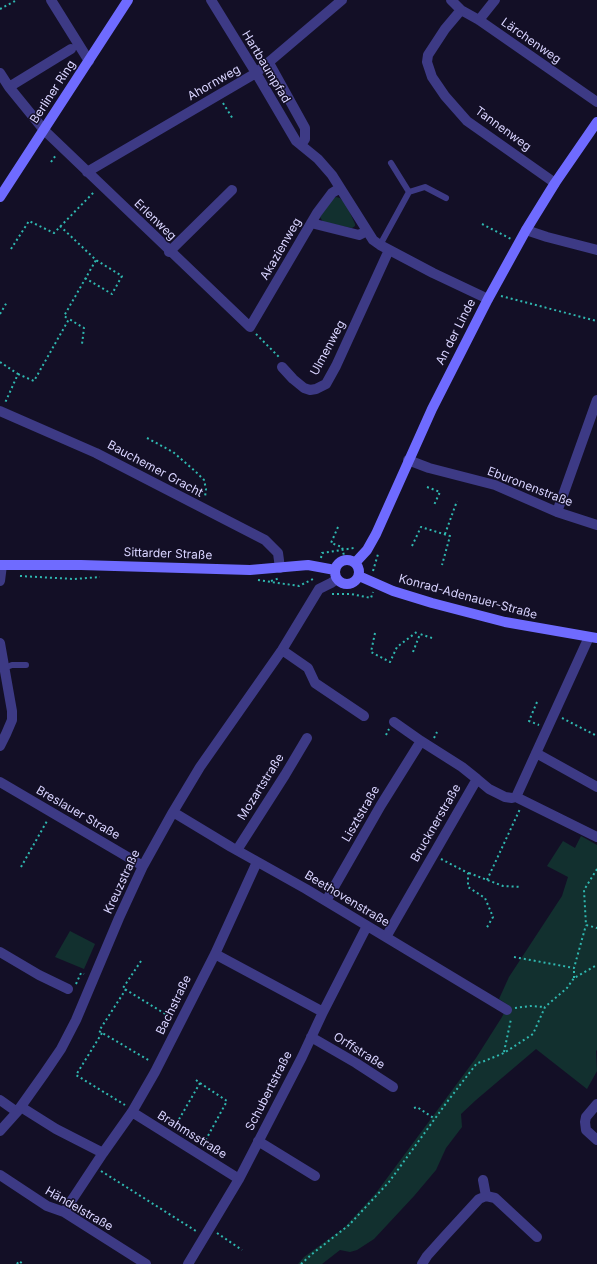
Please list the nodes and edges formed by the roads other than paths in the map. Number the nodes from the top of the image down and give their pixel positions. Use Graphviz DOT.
graph roads {
  1 [pos="51,0"];
  2 [pos="128,0"];
  3 [pos="211,0"];
  4 [pos="342,0"];
  5 [pos="451,0"];
  6 [pos="495,0"];
  7 [pos="461,10"];
  8 [pos="479,20"];
  9 [pos="71,49"];
  10 [pos="89,61"];
  11 [pos="269,63"];
  12 [pos="0,73"];
  13 [pos="256,73"];
  14 [pos="9,87"];
  15 [pos="597,102"];
  16 [pos="597,122"];
  17 [pos="44,130"];
  18 [pos="301,145"];
  19 [pos="391,163"];
  20 [pos="87,172"];
  21 [pos="555,182"];
  22 [pos="340,188"];
  23 [pos="232,190"];
  24 [pos="409,192"];
  25 [pos="0,197"];
  26 [pos="446,198"];
  27 [pos="311,223"];
  28 [pos="526,230"];
  29 [pos="367,231"];
  30 [pos="380,245"];
  31 [pos="390,250"];
  32 [pos="597,250"];
  33 [pos="169,252"];
  34 [pos="490,295"];
  35 [pos="250,327"];
  36 [pos="282,367"];
  37 [pos="597,400"];
  38 [pos="0,411"];
  39 [pos="408,460"];
  40 [pos="557,512"];
  41 [pos="597,525"];
  42 [pos="355,563"];
  43 [pos="1,565"];
  44 [pos="280,568"];
  45 [pos="336,574"];
  46 [pos="359,576"];
  47 [pos="0,581"];
  48 [pos="593,637"];
  49 [pos="0,644"];
  50 [pos="282,650"];
  51 [pos="26,665"];
  52 [pos="4,668"];
  53 [pos="364,716"];
  54 [pos="394,722"];
  55 [pos="307,738"];
  56 [pos="421,741"];
  57 [pos="0,746"];
  58 [pos="536,753"];
  59 [pos="477,779"];
  60 [pos="0,782"];
  61 [pos="597,787"];
  62 [pos="520,798"];
  63 [pos="172,812"];
  64 [pos="597,837"];
  65 [pos="237,850"];
  66 [pos="257,862"];
  67 [pos="143,866"];
  68 [pos="326,901"];
  69 [pos="367,926"];
  70 [pos="386,937"];
  71 [pos="0,952"];
  72 [pos="215,954"];
  73 [pos="68,990"];
  74 [pos="507,1010"];
  75 [pos="323,1012"];
  76 [pos="311,1037"];
  77 [pos="393,1087"];
  78 [pos="0,1100"];
  79 [pos="597,1104"];
  80 [pos="19,1109"];
  81 [pos="133,1111"];
  82 [pos="0,1131"];
  83 [pos="597,1140"];
  84 [pos="258,1141"];
  85 [pos="102,1153"];
  86 [pos="0,1175"];
  87 [pos="315,1176"];
  88 [pos="239,1179"];
  89 [pos="483,1180"];
  90 [pos="486,1196"];
  91 [pos="64,1212"];
  92 [pos="537,1237"];
  93 [pos="146,1264"];
  94 [pos="188,1264"];
  95 [pos="422,1264"];
  1 -- 10 [label="street"];
  2 -- 10 [label="street, Berliner Ring"];
  3 -- 13 [label="street, Hartbaumpfad"];
  4 -- 11 [label="street, Ahornweg"];
  5 -- 7 [label="street, Lärchenweg"];
  6 -- 8 [label="street"];
  7 -- 8 [label="street, Lärchenweg"];
  7 -- 21 [label="street, Tannenweg"];
  8 -- 15 [label="street, Lärchenweg"];
  9 -- 14 [label="street"];
  10 -- 17 [label="street, Berliner Ring"];
  11 -- 13 [label="street, Ahornweg"];
  11 -- 18 [label="street, Hartbaumpfad"];
  12 -- 14 [label="street, Erlenweg"];
  13 -- 18 [label="street, Hartbaumpfad"];
  13 -- 20 [label="street, Ahornweg"];
  14 -- 17 [label="street, Erlenweg"];
  16 -- 21 [label="street, An der Linde"];
  17 -- 20 [label="street, Erlenweg"];
  17 -- 25 [label="street, Berliner Ring"];
  18 -- 22 [label="street, Hartbaumpfad"];
  19 -- 24 [label="lane"];
  20 -- 33 [label="street, Erlenweg"];
  21 -- 28 [label="street, An der Linde"];
  22 -- 27 [label="street, Akazienweg"];
  22 -- 29 [label="street, Hartbaumpfad"];
  23 -- 33 [label="street"];
  24 -- 26 [label="lane"];
  24 -- 30 [label="lane"];
  27 -- 29 [label="street"];
  27 -- 35 [label="street, Akazienweg"];
  28 -- 32 [label="street"];
  28 -- 34 [label="street, An der Linde"];
  29 -- 30 [label="street, Hartbaumpfad"];
  30 -- 31 [label="street, Hartbaumpfad"];
  31 -- 34 [label="street, Hartbaumpfad"];
  31 -- 36 [label="street, Ulmenweg"];
  33 -- 35 [label="street, Erlenweg"];
  34 -- 39 [label="street, An der Linde"];
  37 -- 40 [label="street"];
  38 -- 44 [label="street, Bauchemer Gracht"];
  39 -- 40 [label="street, Eburonenstraße"];
  39 -- 42 [label="street, An der Linde"];
  40 -- 41 [label="street, Eburonenstraße"];
  42 -- 45 [label="street"];
  42 -- 46 [label="street"];
  43 -- 44 [label="street, Sittarder Straße"];
  43 -- 47 [label="street"];
  44 -- 45 [label="street, Sittarder Straße"];
  45 -- 46 [label="street"];
  45 -- 50 [label="street, Kreuzstraße"];
  46 -- 48 [label="street, Konrad-Adenauer-Straße"];
  48 -- 58 [label="street"];
  49 -- 52 [label="street"];
  50 -- 53 [label="street"];
  50 -- 63 [label="street, Kreuzstraße"];
  51 -- 52 [label="lane"];
  52 -- 57 [label="street"];
  54 -- 56 [label="street"];
  55 -- 65 [label="street, Mozartstraße"];
  56 -- 59 [label="street"];
  56 -- 68 [label="street, Lisztstraße"];
  58 -- 61 [label="street"];
  58 -- 62 [label="street"];
  59 -- 62 [label="street, Brucknerstraße"];
  59 -- 70 [label="street, Brucknerstraße"];
  60 -- 67 [label="street, Breslauer Straße"];
  62 -- 64 [label="street, Brucknerstraße"];
  63 -- 65 [label="street, Beethovenstraße"];
  63 -- 67 [label="street, Kreuzstraße"];
  65 -- 66 [label="street, Beethovenstraße"];
  66 -- 68 [label="street, Beethovenstraße"];
  66 -- 72 [label="street, Bachstraße"];
  67 -- 80 [label="street, Kreuzstraße"];
  68 -- 69 [label="street, Beethovenstraße"];
  69 -- 70 [label="street, Beethovenstraße"];
  69 -- 75 [label="street, Schubertstraße"];
  70 -- 74 [label="street, Beethovenstraße"];
  71 -- 73 [label="street"];
  72 -- 75 [label="street"];
  72 -- 81 [label="street, Bachstraße"];
  75 -- 76 [label="street, Schubertstraße"];
  76 -- 77 [label="street, Orffstraße"];
  76 -- 84 [label="street, Schubertstraße"];
  78 -- 80 [label="street"];
  79 -- 83 [label="street"];
  80 -- 82 [label="street, Kreuzstraße"];
  80 -- 85 [label="street"];
  81 -- 85 [label="street, Bachstraße"];
  81 -- 88 [label="street, Brahmsstraße"];
  84 -- 87 [label="street"];
  84 -- 88 [label="street, Schubertstraße"];
  85 -- 91 [label="street, Bachstraße"];
  86 -- 91 [label="street, Händelstraße"];
  88 -- 94 [label="street, Schubertstraße"];
  89 -- 90 [label="street"];
  90 -- 92 [label="street"];
  90 -- 95 [label="street"];
  91 -- 93 [label="street, Händelstraße"];
}
